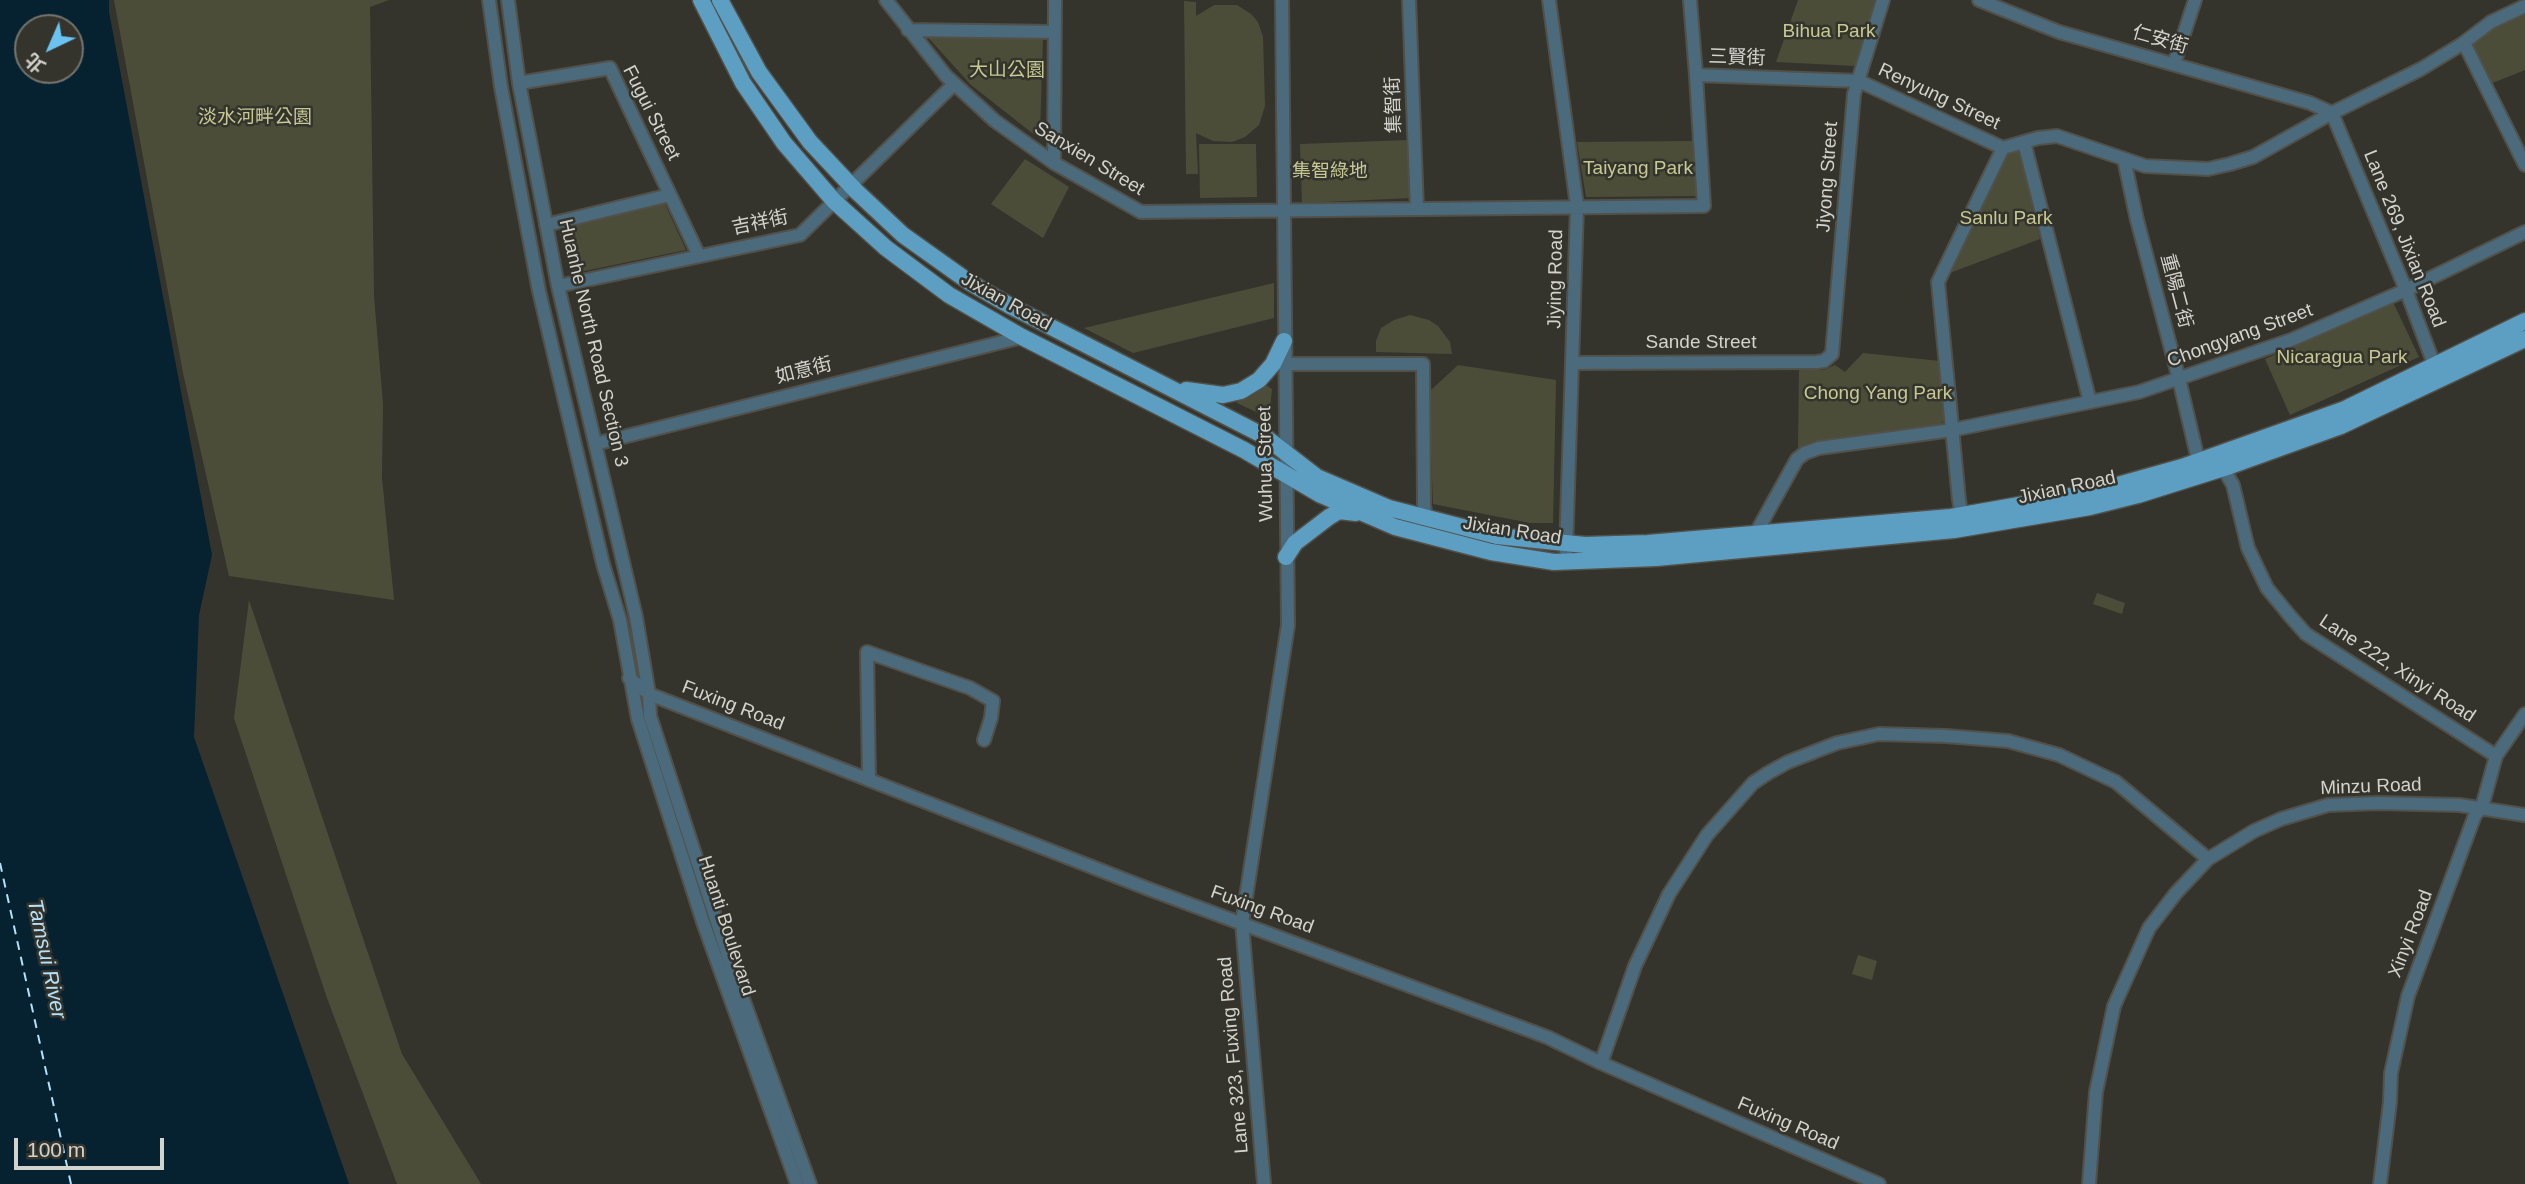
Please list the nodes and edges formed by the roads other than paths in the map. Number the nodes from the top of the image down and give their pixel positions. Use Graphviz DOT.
graph roads {
  1 [pos="489,0"];
  2 [pos="508,0"];
  3 [pos="701,0"];
  4 [pos="720,0"];
  5 [pos="886,0"];
  6 [pos="1055,0"];
  7 [pos="1282,0"];
  8 [pos="1409,0"];
  9 [pos="1549,0"];
  10 [pos="1690,0"];
  11 [pos="1883,0"];
  12 [pos="1979,0"];
  13 [pos="2194,0"];
  14 [pos="2525,6"];
  15 [pos="908,30"];
  16 [pos="1055,32"];
  17 [pos="2464,43"];
  18 [pos="2174,64"];
  19 [pos="1696,75"];
  20 [pos="1859,81"];
  21 [pos="519,83"];
  22 [pos="954,84"];
  23 [pos="2332,113"];
  24 [pos="2024,142"];
  25 [pos="2003,148"];
  26 [pos="2124,159"];
  27 [pos="1054,163"];
  28 [pos="2525,165"];
  29 [pos="850,186"];
  30 [pos="670,195"];
  31 [pos="834,201"];
  32 [pos="1577,206"];
  33 [pos="1283,209"];
  34 [pos="1417,209"];
  35 [pos="546,225"];
  36 [pos="2525,232"];
  37 [pos="699,256"];
  38 [pos="558,286"];
  39 [pos="2406,290"];
  40 [pos="2525,321"];
  41 [pos="1022,337"];
  42 [pos="2525,339"];
  43 [pos="1284,341"];
  44 [pos="1828,358"];
  45 [pos="1574,363"];
  46 [pos="1286,364"];
  47 [pos="2437,371"];
  48 [pos="2179,379"];
  49 [pos="1170,388"];
  50 [pos="2090,402"];
  51 [pos="1952,430"];
  52 [pos="595,444"];
  53 [pos="1285,450"];
  54 [pos="2220,462"];
  55 [pos="2200,468"];
  56 [pos="1286,477"];
  57 [pos="609,501"];
  58 [pos="589,505"];
  59 [pos="1360,514"];
  60 [pos="1426,518"];
  61 [pos="1963,522"];
  62 [pos="1756,533"];
  63 [pos="1567,543"];
  64 [pos="1286,558"];
  65 [pos="1566,561"];
  66 [pos="629,678"];
  67 [pos="649,694"];
  68 [pos="2525,714"];
  69 [pos="984,740"];
  70 [pos="2496,756"];
  71 [pos="869,780"];
  72 [pos="2482,807"];
  73 [pos="2525,815"];
  74 [pos="2208,859"];
  75 [pos="1242,923"];
  76 [pos="1601,1063"];
  77 [pos="797,1184"];
  78 [pos="810,1184"];
  79 [pos="1264,1184"];
  80 [pos="1880,1184"];
  81 [pos="2090,1184"];
  82 [pos="2380,1184"];
  1 -- 58 [label="street, Huanhe North Road Section 3"];
  2 -- 21 [label="street, Huanhe North Road Section 3"];
  3 -- 31 [label="main road, Jixian Road"];
  4 -- 29 [label="main road, Jixian Road"];
  5 -- 15 [label="street, Sanxien Street"];
  6 -- 16 [label="street"];
  7 -- 33 [label="street, Wuhua Street"];
  8 -- 34 [label="street, 集智街"];
  9 -- 32 [label="street, Jiying Road"];
  10 -- 19 [label="street"];
  11 -- 20 [label="street, Jiyong Street"];
  12 -- 18 [label="street, 仁安街"];
  13 -- 18 [label="street"];
  14 -- 17 [label="street"];
  15 -- 16 [label="street"];
  15 -- 22 [label="street, Sanxien Street"];
  16 -- 27 [label="street"];
  17 -- 23 [label="street"];
  17 -- 28 [label="street"];
  18 -- 23 [label="street, 仁安街"];
  19 -- 20 [label="street, 三賢街"];
  19 -- 32 [label="street, 三賢街"];
  20 -- 25 [label="street, Renyung Street"];
  20 -- 44 [label="street, Jiyong Street"];
  21 -- 30 [label="street, Fugui Street"];
  21 -- 35 [label="street, Huanhe North Road Section 3"];
  22 -- 27 [label="street, Sanxien Street"];
  22 -- 29 [label="street, 吉祥街"];
  23 -- 26 [label="street"];
  23 -- 39 [label="street, Lane 269, Jixian Road"];
  24 -- 25 [label="street"];
  24 -- 26 [label="street"];
  24 -- 50 [label="street"];
  25 -- 51 [label="street"];
  26 -- 48 [label="street, 重陽二街"];
  27 -- 33 [label="street, Sanxien Street"];
  29 -- 31 [label="street, 吉祥街"];
  29 -- 49 [label="main road, Jixian Road"];
  30 -- 35 [label="street"];
  30 -- 37 [label="street, Fugui Street"];
  31 -- 37 [label="street, 吉祥街"];
  31 -- 41 [label="main road, Jixian Road"];
  32 -- 34 [label="street, 三賢街"];
  32 -- 45 [label="street, Jiying Road"];
  33 -- 34 [label="street, Sanxien Street"];
  33 -- 43 [label="street, Wuhua Street"];
  35 -- 38 [label="street, Huanhe North Road Section 3"];
  36 -- 39 [label="street, Chongyang Street"];
  37 -- 38 [label="street, 吉祥街"];
  38 -- 52 [label="street, Huanhe North Road Section 3"];
  39 -- 47 [label="street, Lane 269, Jixian Road"];
  39 -- 48 [label="street, Chongyang Street"];
  40 -- 47 [label="main road, Jixian Road"];
  41 -- 52 [label="street, 如意街"];
  41 -- 56 [label="main road, Jixian Road"];
  42 -- 47 [label="main road, Jixian Road"];
  43 -- 46 [label="street, Wuhua Street"];
  43 -- 49 [label="main road"];
  44 -- 45 [label="street, Sande Street"];
  45 -- 63 [label="street, Jiying Road"];
  46 -- 53 [label="street, Wuhua Street"];
  46 -- 60 [label="street"];
  47 -- 54 [label="main road, Jixian Road"];
  48 -- 50 [label="street, Chongyang Street"];
  48 -- 55 [label="street, 重陽二街"];
  49 -- 53 [label="main road, Jixian Road"];
  50 -- 51 [label="street, Chongyang Street"];
  51 -- 61 [label="street"];
  51 -- 62 [label="street, Chongyang Street"];
  52 -- 57 [label="street, Huanhe North Road Section 3"];
  53 -- 56 [label="street, Wuhua Street"];
  53 -- 60 [label="main road, Jixian Road"];
  54 -- 55 [label="main road, Jixian Road"];
  54 -- 70 [label="street, Lane 222, Xinyi Road"];
  55 -- 61 [label="main road, Jixian Road"];
  56 -- 59 [label="main road, Jixian Road"];
  56 -- 64 [label="street, Wuhua Street"];
  57 -- 58 [label="street"];
  57 -- 67 [label="street, Huanhe North Road Section 3"];
  58 -- 66 [label="street, Huanhe North Road Section 3"];
  59 -- 64 [label="main road"];
  59 -- 65 [label="main road, Jixian Road"];
  60 -- 63 [label="main road, Jixian Road"];
  61 -- 62 [label="main road, Jixian Road"];
  61 -- 65 [label="main road, Jixian Road"];
  62 -- 63 [label="main road, Jixian Road"];
  63 -- 65 [label="street, Jiying Road"];
  64 -- 75 [label="street, Wuhua Street"];
  66 -- 67 [label="street, Fuxing Road"];
  66 -- 77 [label="street, Huanti Boulevard"];
  67 -- 71 [label="street, Fuxing Road"];
  67 -- 78 [label="street, Huanti Boulevard"];
  68 -- 70 [label="street, Xinyi Road"];
  69 -- 71 [label="street"];
  70 -- 72 [label="street, Xinyi Road"];
  71 -- 75 [label="street, Fuxing Road"];
  72 -- 73 [label="street, Minzu Road"];
  72 -- 74 [label="street, Minzu Road"];
  72 -- 82 [label="street, Xinyi Road"];
  74 -- 76 [label="street"];
  74 -- 81 [label="street, Minzu Road"];
  75 -- 76 [label="street, Fuxing Road"];
  75 -- 79 [label="street, Lane 323, Fuxing Road"];
  76 -- 80 [label="street, Fuxing Road"];
}
